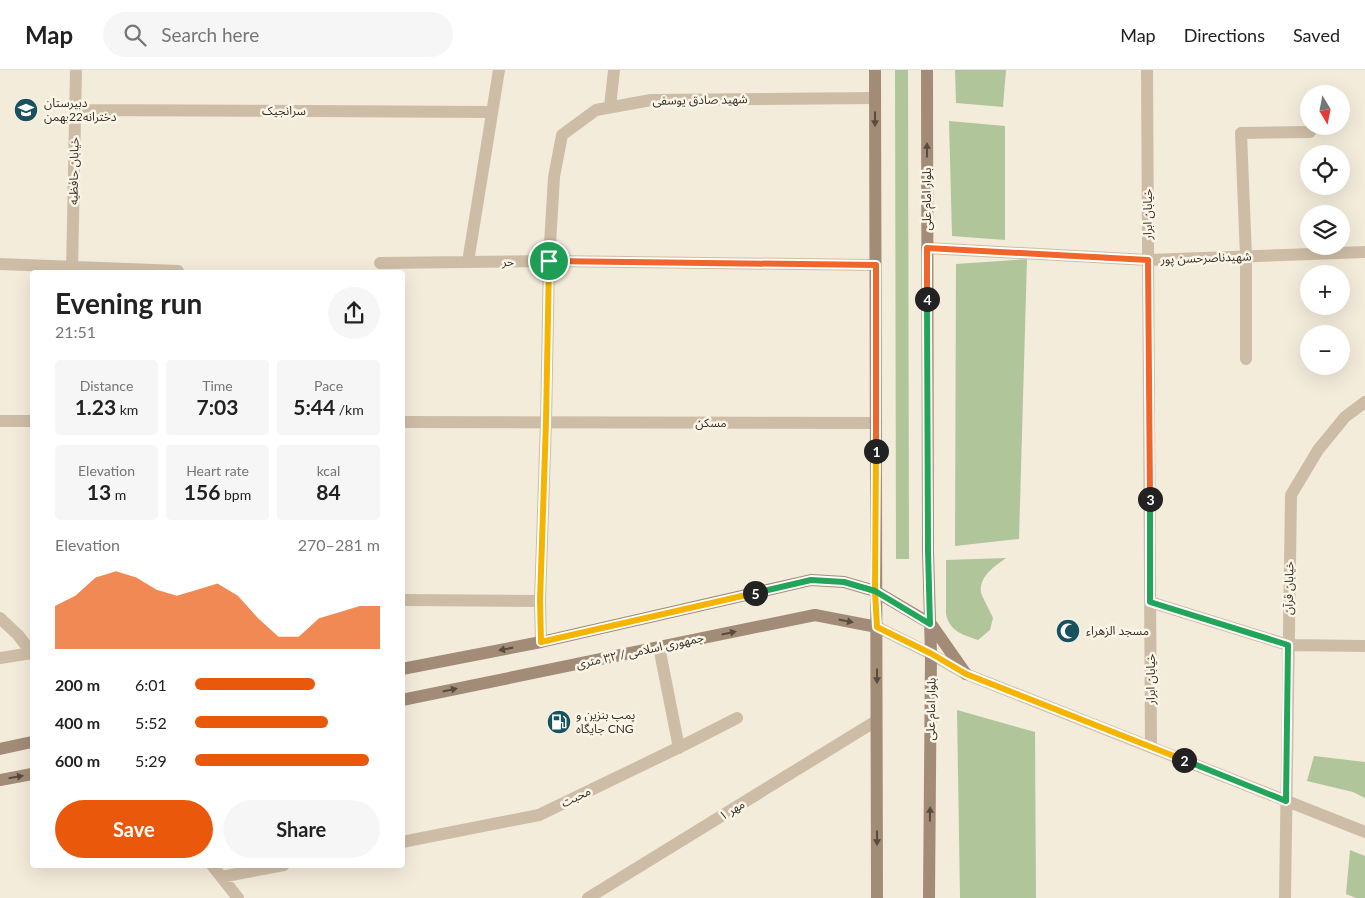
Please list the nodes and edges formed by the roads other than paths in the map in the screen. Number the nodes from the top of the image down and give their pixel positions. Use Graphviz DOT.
graph roads {
  1 [pos="76,70"];
  2 [pos="499,70"];
  3 [pos="614,70"];
  4 [pos="875,70"];
  5 [pos="926,70"];
  6 [pos="1147,70"];
  7 [pos="875,98"];
  8 [pos="610,107"];
  9 [pos="75,110"];
  10 [pos="492,112"];
  11 [pos="1300,132"];
  12 [pos="927,248"];
  13 [pos="1365,252"];
  14 [pos="1246,257"];
  15 [pos="1148,260"];
  16 [pos="549,261"];
  17 [pos="468,262"];
  18 [pos="380,263"];
  19 [pos="0,264"];
  20 [pos="876,265"];
  21 [pos="72,269"];
  22 [pos="125,270"];
  23 [pos="1246,359"];
  24 [pos="1365,402"];
  25 [pos="0,421"];
  26 [pos="30,421"];
  27 [pos="405,422"];
  28 [pos="546,422"];
  29 [pos="876,423"];
  30 [pos="875,591"];
  31 [pos="405,600"];
  32 [pos="540,601"];
  33 [pos="1150,602"];
  34 [pos="0,618"];
  35 [pos="930,624"];
  36 [pos="877,627"];
  37 [pos="541,642"];
  38 [pos="1288,645"];
  39 [pos="1365,646"];
  40 [pos="659,647"];
  41 [pos="30,650"];
  42 [pos="30,653"];
  43 [pos="932,654"];
  44 [pos="0,658"];
  45 [pos="405,668"];
  46 [pos="966,674"];
  47 [pos="405,699"];
  48 [pos="737,718"];
  49 [pos="876,721"];
  50 [pos="30,742"];
  51 [pos="1151,747"];
  52 [pos="678,748"];
  53 [pos="0,749"];
  54 [pos="30,774"];
  55 [pos="0,780"];
  56 [pos="1286,801"];
  57 [pos="1365,832"];
  58 [pos="405,841"];
  59 [pos="214,868"];
  60 [pos="268,868"];
  61 [pos="221,877"];
  62 [pos="238,898"];
  63 [pos="588,898"];
  64 [pos="877,898"];
  65 [pos="929,898"];
  66 [pos="1285,898"];
  1 -- 9 [label="street, خیابان حافظیه"];
  2 -- 10 [label="street"];
  3 -- 8 [label="street"];
  4 -- 7 [label="main road"];
  12 -- 5 [label="main road, بلوار امام علی, one-way"];
  6 -- 15 [label="street, خیابان ابرار"];
  7 -- 8 [label="street, شهید صادق یوسفی"];
  7 -- 20 [label="main road, one-way"];
  8 -- 16 [label="street, شهید صادق یوسفی"];
  9 -- 10 [label="street, سرانجیک"];
  9 -- 21 [label="street, خیابان حافظیه"];
  10 -- 17 [label="street"];
  11 -- 14 [label="street"];
  12 -- 15 [label="street, شهیدناصرحسن پور"];
  12 -- 35 [label="main road, بلوار امام علی"];
  13 -- 14 [label="street, شهیدناصرحسن پور"];
  14 -- 15 [label="street, شهیدناصرحسن پور"];
  14 -- 23 [label="street"];
  15 -- 33 [label="street, خیابان ابرار"];
  16 -- 17 [label="street, حر"];
  16 -- 20 [label="street, حر"];
  16 -- 28 [label="street, شهید صادق یوسفی"];
  17 -- 18 [label="street, حر"];
  19 -- 21 [label="street"];
  20 -- 29 [label="main road"];
  21 -- 22 [label="street"];
  24 -- 38 [label="street, خیابان قرآن"];
  25 -- 26 [label="street"];
  27 -- 28 [label="street, مسکن"];
  28 -- 29 [label="street, مسکن"];
  28 -- 32 [label="street, شهید صادق یوسفی"];
  29 -- 30 [label="main road"];
  30 -- 35 [label="main road"];
  30 -- 36 [label="main road"];
  30 -- 37 [label="main road"];
  31 -- 32 [label="street"];
  32 -- 37 [label="street, شهید صادق یوسفی"];
  33 -- 38 [label="street"];
  33 -- 51 [label="street, خیابان ابرار"];
  34 -- 41 [label="street"];
  35 -- 43 [label="main road, بلوار امام علی"];
  35 -- 46 [label="main road"];
  40 -- 36 [label="main road, جمهوری اسلامی / ۳۲ متری, one-way"];
  36 -- 43 [label="street"];
  36 -- 49 [label="main road, one-way"];
  37 -- 45 [label="main road, one-way"];
  38 -- 39 [label="street"];
  38 -- 56 [label="street, خیابان قرآن"];
  47 -- 40 [label="main road, جمهوری اسلامی / ۳۲ متری, one-way"];
  40 -- 52 [label="street"];
  42 -- 44 [label="street"];
  43 -- 46 [label="street"];
  65 -- 43 [label="main road, بلوار امام علی, one-way"];
  46 -- 51 [label="street"];
  48 -- 52 [label="street, محبت"];
  49 -- 63 [label="street, مهر ۱"];
  49 -- 64 [label="main road, one-way"];
  50 -- 53 [label="main road"];
  51 -- 56 [label="street"];
  52 -- 58 [label="street, محبت"];
  55 -- 54 [label="main road, one-way"];
  56 -- 57 [label="street"];
  56 -- 66 [label="street, خیابان قرآن"];
  59 -- 61 [label="street"];
  60 -- 61 [label="street"];
  61 -- 62 [label="street"];
}
